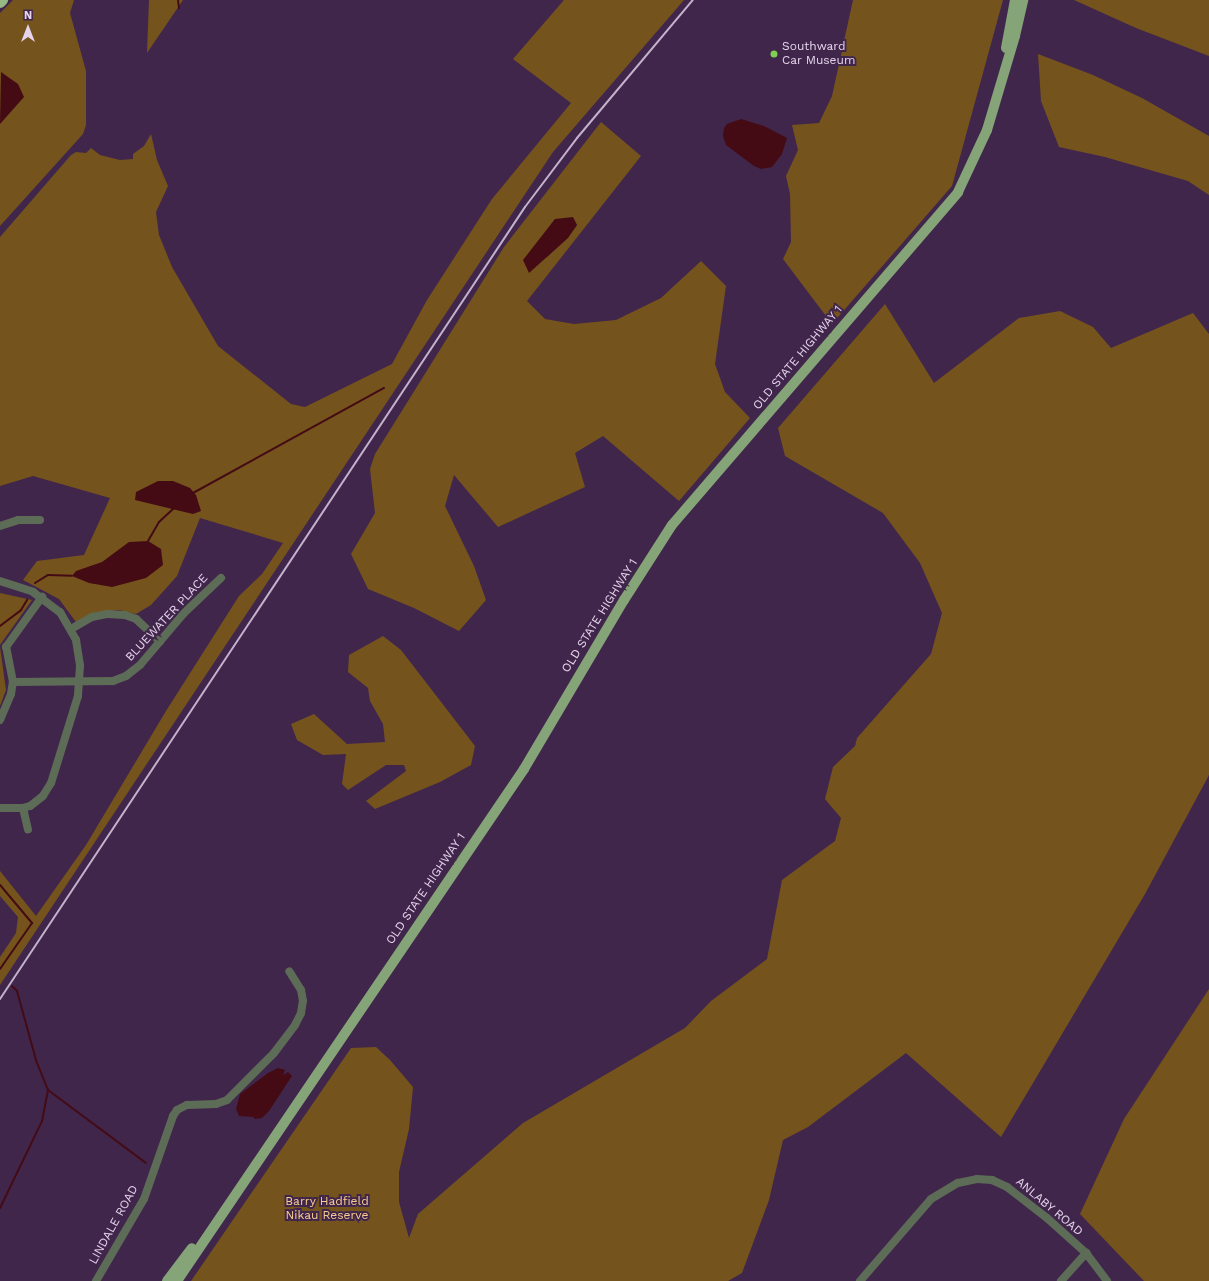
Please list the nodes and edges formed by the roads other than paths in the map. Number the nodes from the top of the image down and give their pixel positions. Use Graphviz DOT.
graph roads {
  1 [pos="1015,0"];
  2 [pos="1023,0"];
  3 [pos="998,93"];
  4 [pos="40,520"];
  5 [pos="0,526"];
  6 [pos="220,578"];
  7 [pos="0,581"];
  8 [pos="42,597"];
  9 [pos="71,629"];
  10 [pos="160,641"];
  11 [pos="80,681"];
  12 [pos="13,682"];
  13 [pos="0,720"];
  14 [pos="0,808"];
  15 [pos="23,808"];
  16 [pos="28,829"];
  17 [pos="289,971"];
  18 [pos="247,1176"];
  19 [pos="205,1241"];
  20 [pos="1086,1254"];
  21 [pos="96,1281"];
  22 [pos="169,1281"];
  23 [pos="177,1281"];
  24 [pos="184,1281"];
  25 [pos="860,1281"];
  26 [pos="1061,1281"];
  27 [pos="1107,1281"];
  1 -- 3 [label="main road, OLD STATE HIGHWAY 1"];
  2 -- 3 [label="main road, OLD STATE HIGHWAY 1"];
  3 -- 18 [label="main road, OLD STATE HIGHWAY 1"];
  4 -- 5 [label="street"];
  6 -- 10 [label="street, BLUEWATER PLACE"];
  7 -- 8 [label="street"];
  8 -- 9 [label="street"];
  8 -- 12 [label="street"];
  9 -- 10 [label="street"];
  9 -- 11 [label="street"];
  10 -- 11 [label="street, BLUEWATER PLACE"];
  11 -- 12 [label="street, BLUEWATER PLACE"];
  11 -- 15 [label="street"];
  12 -- 13 [label="street"];
  14 -- 15 [label="street"];
  15 -- 16 [label="street"];
  17 -- 21 [label="street, LINDALE ROAD"];
  18 -- 19 [label="main road, OLD STATE HIGHWAY 1"];
  18 -- 22 [label="main road, OLD STATE HIGHWAY 1"];
  19 -- 23 [label="main road, OLD STATE HIGHWAY 1"];
  19 -- 24 [label="main road"];
  20 -- 25 [label="street, ANLABY ROAD"];
  20 -- 26 [label="street"];
  20 -- 27 [label="street, ANLABY ROAD"];
}
